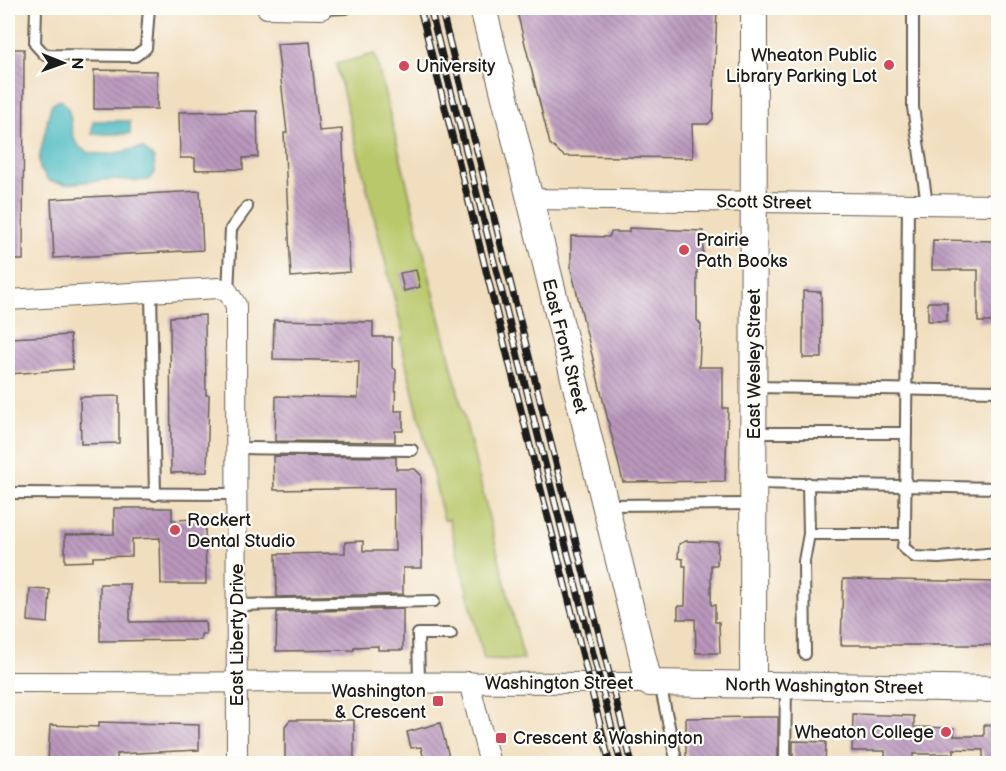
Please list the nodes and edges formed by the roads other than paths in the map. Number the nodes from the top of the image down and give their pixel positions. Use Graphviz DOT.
graph roads {
  1 [pos="36,8"];
  2 [pos="149,8"];
  3 [pos="267,8"];
  4 [pos="346,8"];
  5 [pos="483,8"];
  6 [pos="754,8"];
  7 [pos="913,8"];
  8 [pos="322,9"];
  9 [pos="530,199"];
  10 [pos="754,201"];
  11 [pos="917,204"];
  12 [pos="999,205"];
  13 [pos="246,207"];
  14 [pos="228,292"];
  15 [pos="151,293"];
  16 [pos="8,300"];
  17 [pos="754,387"];
  18 [pos="906,389"];
  19 [pos="999,391"];
  20 [pos="754,433"];
  21 [pos="906,433"];
  22 [pos="236,448"];
  23 [pos="412,450"];
  24 [pos="808,483"];
  25 [pos="905,484"];
  26 [pos="999,488"];
  27 [pos="8,493"];
  28 [pos="754,493"];
  29 [pos="237,494"];
  30 [pos="154,495"];
  31 [pos="604,505"];
  32 [pos="809,534"];
  33 [pos="904,534"];
  34 [pos="999,553"];
  35 [pos="434,601"];
  36 [pos="238,605"];
  37 [pos="451,634"];
  38 [pos="805,654"];
  39 [pos="8,682"];
  40 [pos="418,682"];
  41 [pos="469,682"];
  42 [pos="237,683"];
  43 [pos="654,683"];
  44 [pos="753,685"];
  45 [pos="786,685"];
  46 [pos="999,689"];
  47 [pos="237,764"];
  48 [pos="490,764"];
  49 [pos="677,764"];
  50 [pos="785,764"];
  1 -- 2 [label="lane"];
  3 -- 8 [label="street"];
  4 -- 8 [label="lane"];
  5 -- 9 [label="street, East Front Street"];
  6 -- 10 [label="street, East Wesley Street"];
  7 -- 11 [label="lane"];
  9 -- 10 [label="street, Scott Street"];
  9 -- 31 [label="street, East Front Street"];
  10 -- 11 [label="street, Scott Street"];
  10 -- 17 [label="street, East Wesley Street"];
  11 -- 12 [label="street, Scott Street"];
  11 -- 18 [label="lane"];
  13 -- 14 [label="lane"];
  14 -- 15 [label="street"];
  14 -- 22 [label="street, East Liberty Drive"];
  15 -- 16 [label="street"];
  15 -- 30 [label="lane"];
  17 -- 18 [label="lane"];
  17 -- 20 [label="street, East Wesley Street"];
  18 -- 19 [label="lane"];
  18 -- 21 [label="lane"];
  20 -- 21 [label="lane"];
  20 -- 28 [label="street, East Wesley Street"];
  21 -- 25 [label="lane"];
  22 -- 23 [label="lane"];
  22 -- 29 [label="street, East Liberty Drive"];
  24 -- 25 [label="lane"];
  24 -- 28 [label="lane"];
  24 -- 32 [label="lane"];
  25 -- 26 [label="lane"];
  25 -- 33 [label="lane"];
  27 -- 30 [label="lane"];
  28 -- 31 [label="lane"];
  28 -- 44 [label="street, East Wesley Street"];
  29 -- 30 [label="lane"];
  29 -- 36 [label="street, East Liberty Drive"];
  31 -- 43 [label="street, East Front Street"];
  32 -- 33 [label="lane"];
  32 -- 38 [label="lane"];
  33 -- 34 [label="lane"];
  35 -- 36 [label="lane"];
  36 -- 42 [label="street, East Liberty Drive"];
  37 -- 40 [label="lane"];
  39 -- 42 [label="street, Washington Street"];
  40 -- 41 [label="street, Washington Street"];
  40 -- 42 [label="street, Washington Street"];
  41 -- 43 [label="street, Washington Street"];
  41 -- 48 [label="street"];
  42 -- 47 [label="street, East Liberty Drive"];
  43 -- 44 [label="street, North Washington Street"];
  43 -- 49 [label="lane"];
  44 -- 45 [label="street, North Washington Street"];
  45 -- 46 [label="street, North Washington Street"];
  45 -- 50 [label="lane"];
}
